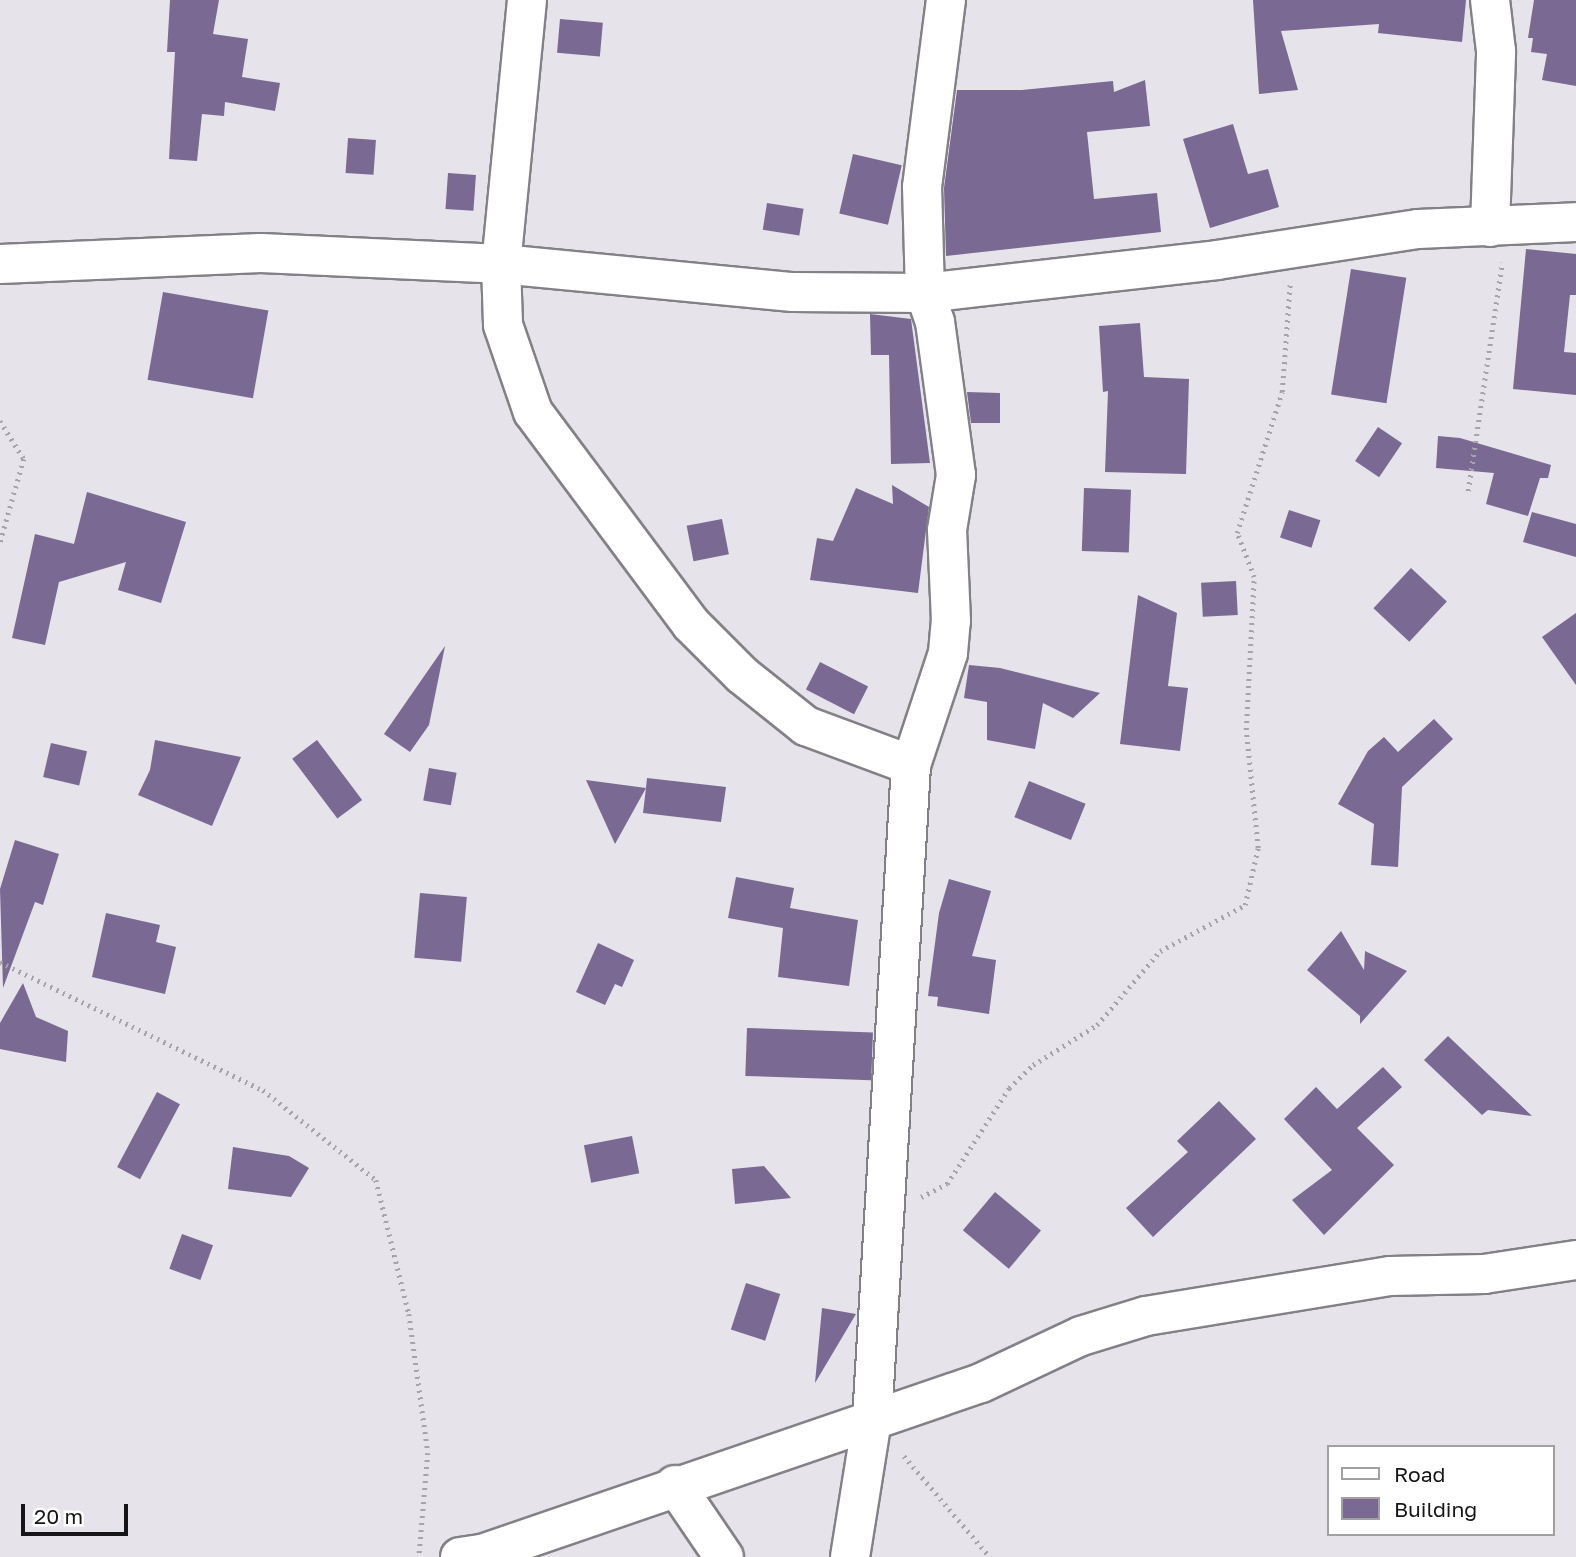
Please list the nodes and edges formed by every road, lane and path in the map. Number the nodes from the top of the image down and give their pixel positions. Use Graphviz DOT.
graph roads {
  1 [pos="527,0"];
  2 [pos="946,0"];
  3 [pos="1490,0"];
  4 [pos="1576,222"];
  5 [pos="1498,228"];
  6 [pos="1291,246"];
  7 [pos="0,264"];
  8 [pos="501,264"];
  9 [pos="925,293"];
  10 [pos="0,421"];
  11 [pos="1468,491"];
  12 [pos="0,543"];
  13 [pos="911,765"];
  14 [pos="0,962"];
  15 [pos="887,1208"];
  16 [pos="1576,1260"];
  17 [pos="872,1419"];
  18 [pos="675,1485"];
  19 [pos="419,1557"];
  20 [pos="460,1557"];
  21 [pos="724,1557"];
  22 [pos="850,1557"];
  23 [pos="989,1557"];
  1 -- 8 [label="street"];
  2 -- 9 [label="street"];
  3 -- 5 [label="street"];
  4 -- 5 [label="street"];
  5 -- 6 [label="street"];
  5 -- 11 [label="path"];
  6 -- 9 [label="street"];
  6 -- 15 [label="path"];
  7 -- 8 [label="street"];
  8 -- 9 [label="street"];
  8 -- 13 [label="street"];
  9 -- 13 [label="street"];
  10 -- 12 [label="path"];
  13 -- 15 [label="street"];
  14 -- 19 [label="path"];
  15 -- 17 [label="street"];
  16 -- 17 [label="street"];
  17 -- 18 [label="street"];
  17 -- 22 [label="street"];
  17 -- 23 [label="path"];
  18 -- 20 [label="street"];
  18 -- 21 [label="street"];
}
